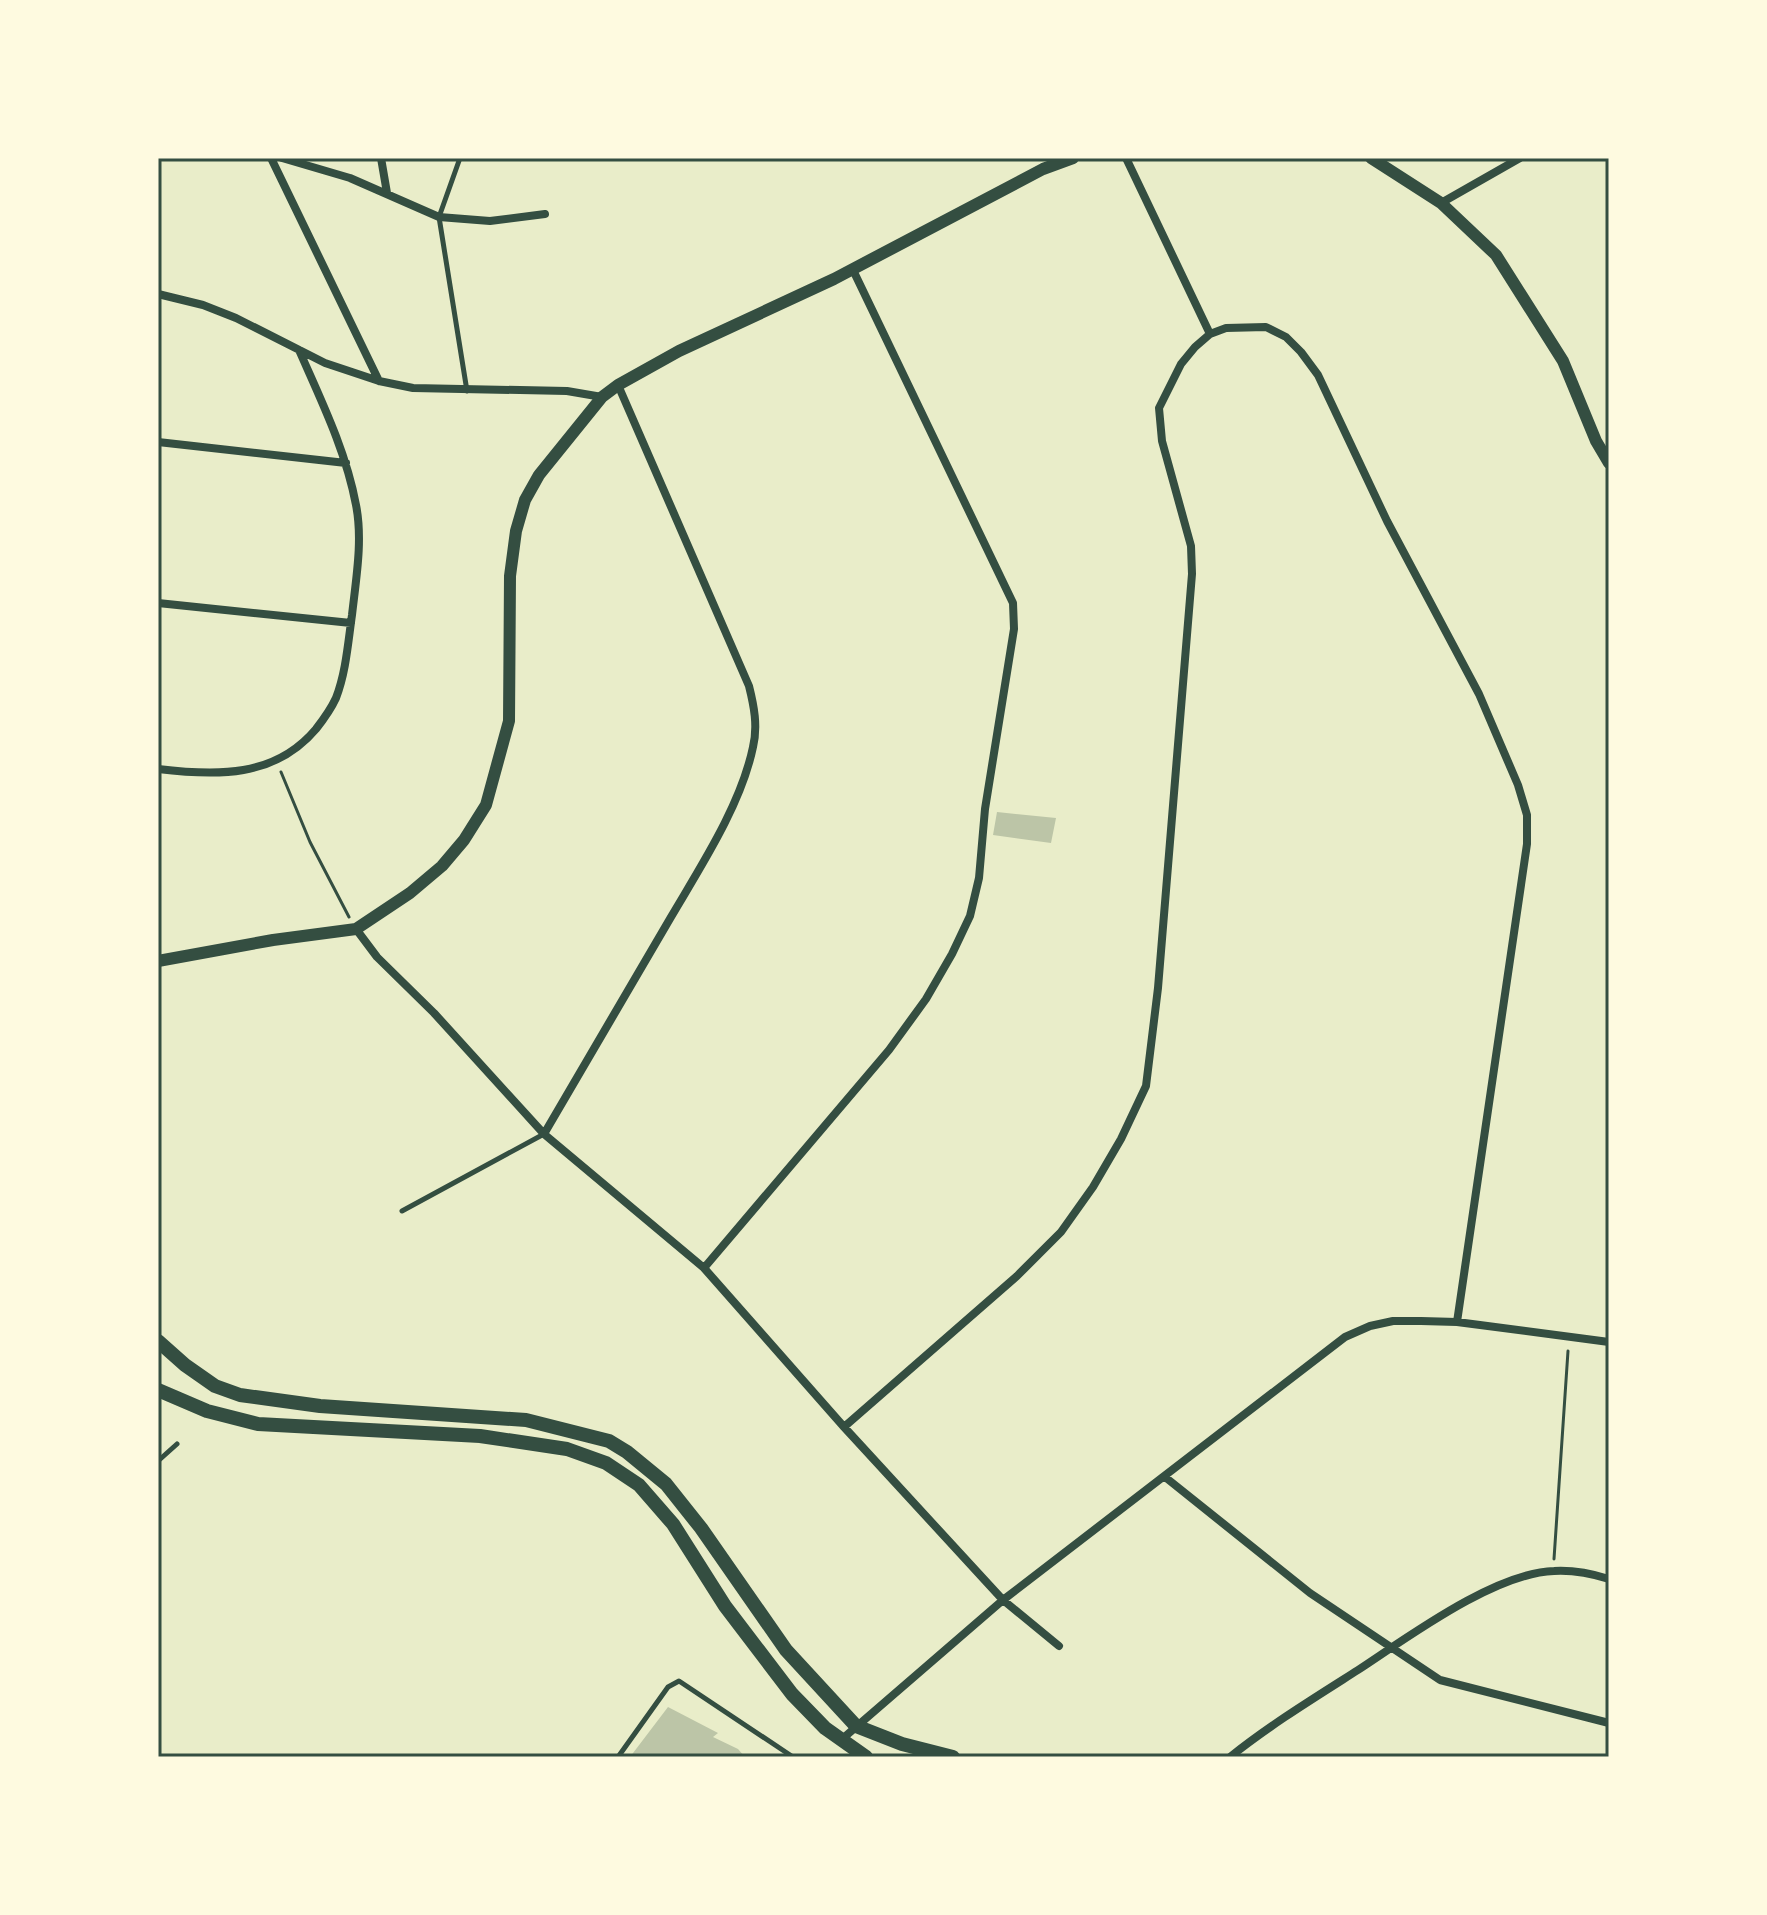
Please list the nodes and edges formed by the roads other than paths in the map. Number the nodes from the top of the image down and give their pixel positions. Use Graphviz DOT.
graph roads {
  1 [pos="271,158"];
  2 [pos="282,158"];
  3 [pos="381,158"];
  4 [pos="460,158"];
  5 [pos="1073,158"];
  6 [pos="1126,158"];
  7 [pos="1371,158"];
  8 [pos="1520,158"];
  9 [pos="387,193"];
  10 [pos="1441,203"];
  11 [pos="545,214"];
  12 [pos="439,217"];
  13 [pos="853,270"];
  14 [pos="158,294"];
  15 [pos="1210,334"];
  16 [pos="299,350"];
  17 [pos="379,381"];
  18 [pos="618,385"];
  19 [pos="467,391"];
  20 [pos="602,397"];
  21 [pos="158,442"];
  22 [pos="346,463"];
  23 [pos="1609,463"];
  24 [pos="158,603"];
  25 [pos="351,623"];
  26 [pos="158,769"];
  27 [pos="356,929"];
  28 [pos="158,961"];
  29 [pos="544,1134"];
  30 [pos="402,1211"];
  31 [pos="704,1268"];
  32 [pos="1457,1322"];
  33 [pos="158,1341"];
  34 [pos="1609,1342"];
  35 [pos="158,1390"];
  36 [pos="844,1427"];
  37 [pos="177,1444"];
  38 [pos="158,1461"];
  39 [pos="1165,1477"];
  40 [pos="1609,1579"];
  41 [pos="1003,1600"];
  42 [pos="1059,1646"];
  43 [pos="1393,1647"];
  44 [pos="1609,1723"];
  45 [pos="856,1726"];
  46 [pos="841,1740"];
  47 [pos="618,1757"];
  48 [pos="793,1757"];
  49 [pos="866,1757"];
  50 [pos="953,1757"];
  51 [pos="1230,1757"];
  1 -- 17 [label="street"];
  2 -- 9 [label="street"];
  3 -- 9 [label="street"];
  4 -- 12 [label="lane"];
  5 -- 13 [label="street"];
  6 -- 15 [label="street"];
  7 -- 10 [label="street"];
  8 -- 10 [label="street"];
  9 -- 12 [label="street"];
  10 -- 23 [label="street"];
  11 -- 12 [label="street"];
  12 -- 19 [label="lane"];
  13 -- 18 [label="street"];
  13 -- 31 [label="street"];
  14 -- 16 [label="street"];
  15 -- 32 [label="street"];
  15 -- 36 [label="street"];
  16 -- 17 [label="street"];
  16 -- 22 [label="street"];
  17 -- 19 [label="street"];
  18 -- 20 [label="street"];
  18 -- 29 [label="street"];
  19 -- 20 [label="street"];
  20 -- 27 [label="street"];
  21 -- 22 [label="street"];
  22 -- 25 [label="street"];
  24 -- 25 [label="street"];
  25 -- 26 [label="street"];
  27 -- 28 [label="street"];
  27 -- 29 [label="street"];
  29 -- 30 [label="lane"];
  29 -- 31 [label="street"];
  31 -- 36 [label="street"];
  32 -- 34 [label="street"];
  32 -- 39 [label="street"];
  33 -- 45 [label="main road"];
  35 -- 46 [label="main road"];
  36 -- 41 [label="street"];
  37 -- 38 [label="lane"];
  39 -- 41 [label="street"];
  39 -- 43 [label="street"];
  40 -- 43 [label="street"];
  41 -- 42 [label="street"];
  41 -- 45 [label="street"];
  43 -- 44 [label="street"];
  43 -- 51 [label="street"];
  45 -- 46 [label="street"];
  45 -- 50 [label="main road"];
  46 -- 49 [label="main road"];
  47 -- 48 [label="lane"];
}
